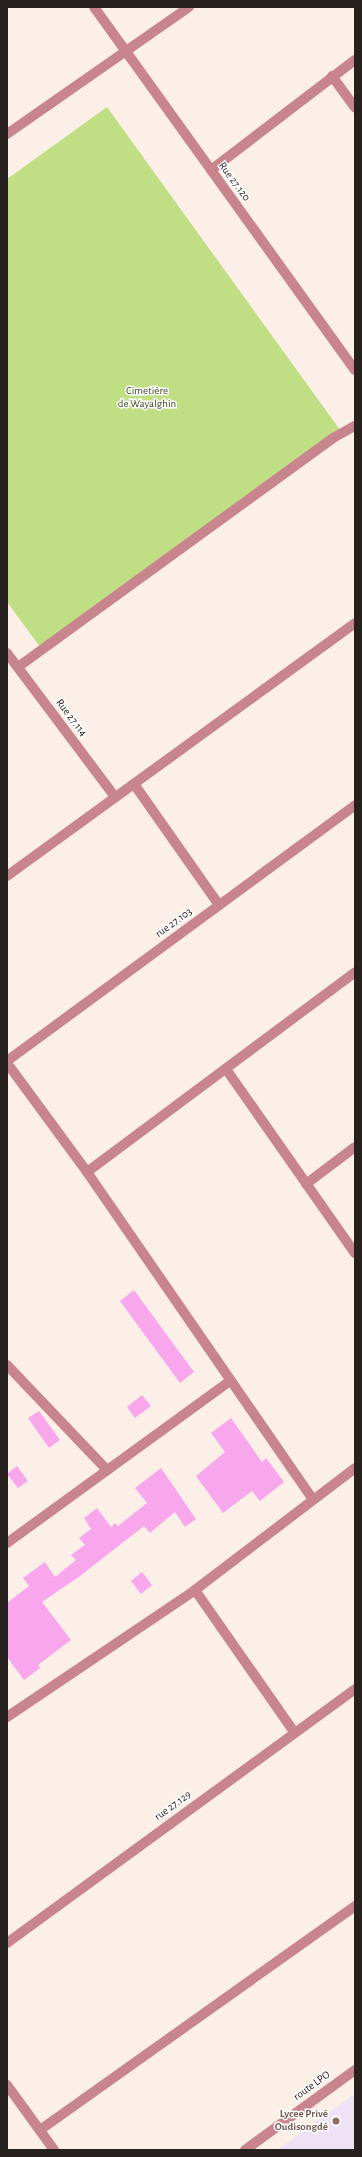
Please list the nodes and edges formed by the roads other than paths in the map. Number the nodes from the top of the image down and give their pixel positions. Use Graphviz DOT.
graph roads {
  1 [pos="94,7"];
  2 [pos="189,7"];
  3 [pos="127,53"];
  4 [pos="355,60"];
  5 [pos="332,76"];
  6 [pos="355,108"];
  7 [pos="7,134"];
  8 [pos="211,170"];
  9 [pos="355,370"];
  10 [pos="355,426"];
  11 [pos="355,623"];
  12 [pos="7,653"];
  13 [pos="18,667"];
  14 [pos="134,784"];
  15 [pos="115,797"];
  16 [pos="355,805"];
  17 [pos="7,876"];
  18 [pos="219,905"];
  19 [pos="355,972"];
  20 [pos="7,1062"];
  21 [pos="226,1069"];
  22 [pos="355,1147"];
  23 [pos="87,1172"];
  24 [pos="306,1184"];
  25 [pos="355,1253"];
  26 [pos="7,1365"];
  27 [pos="230,1381"];
  28 [pos="355,1468"];
  29 [pos="107,1470"];
  30 [pos="313,1499"];
  31 [pos="7,1543"];
  32 [pos="195,1590"];
  33 [pos="355,1689"];
  34 [pos="7,1717"];
  35 [pos="294,1732"];
  36 [pos="355,1906"];
  37 [pos="7,1943"];
  38 [pos="355,2070"];
  39 [pos="7,2085"];
  40 [pos="40,2130"];
  41 [pos="54,2150"];
  42 [pos="245,2150"];
  1 -- 3 [label="street, Rue 27.120"];
  2 -- 3 [label="street"];
  3 -- 7 [label="street"];
  3 -- 8 [label="street, Rue 27.120"];
  4 -- 5 [label="street"];
  5 -- 6 [label="street"];
  5 -- 8 [label="street"];
  8 -- 9 [label="street, Rue 27.120"];
  10 -- 13 [label="street"];
  11 -- 14 [label="street"];
  12 -- 13 [label="street, Rue 27.114"];
  13 -- 15 [label="street, Rue 27.114"];
  14 -- 15 [label="street"];
  14 -- 18 [label="street"];
  15 -- 17 [label="street"];
  16 -- 18 [label="street, rue 27.103"];
  18 -- 20 [label="street, rue 27.103"];
  19 -- 21 [label="street"];
  20 -- 23 [label="street"];
  21 -- 23 [label="street"];
  21 -- 24 [label="street"];
  22 -- 24 [label="street"];
  23 -- 27 [label="street"];
  24 -- 25 [label="street"];
  26 -- 29 [label="street"];
  27 -- 29 [label="street"];
  27 -- 30 [label="street"];
  28 -- 30 [label="street"];
  29 -- 31 [label="street"];
  30 -- 32 [label="street"];
  32 -- 34 [label="street"];
  32 -- 35 [label="street"];
  33 -- 35 [label="street, rue 27.129"];
  35 -- 37 [label="street, rue 27.129"];
  36 -- 40 [label="street"];
  38 -- 42 [label="street, route LPO"];
  39 -- 40 [label="street"];
  40 -- 41 [label="street"];
}
